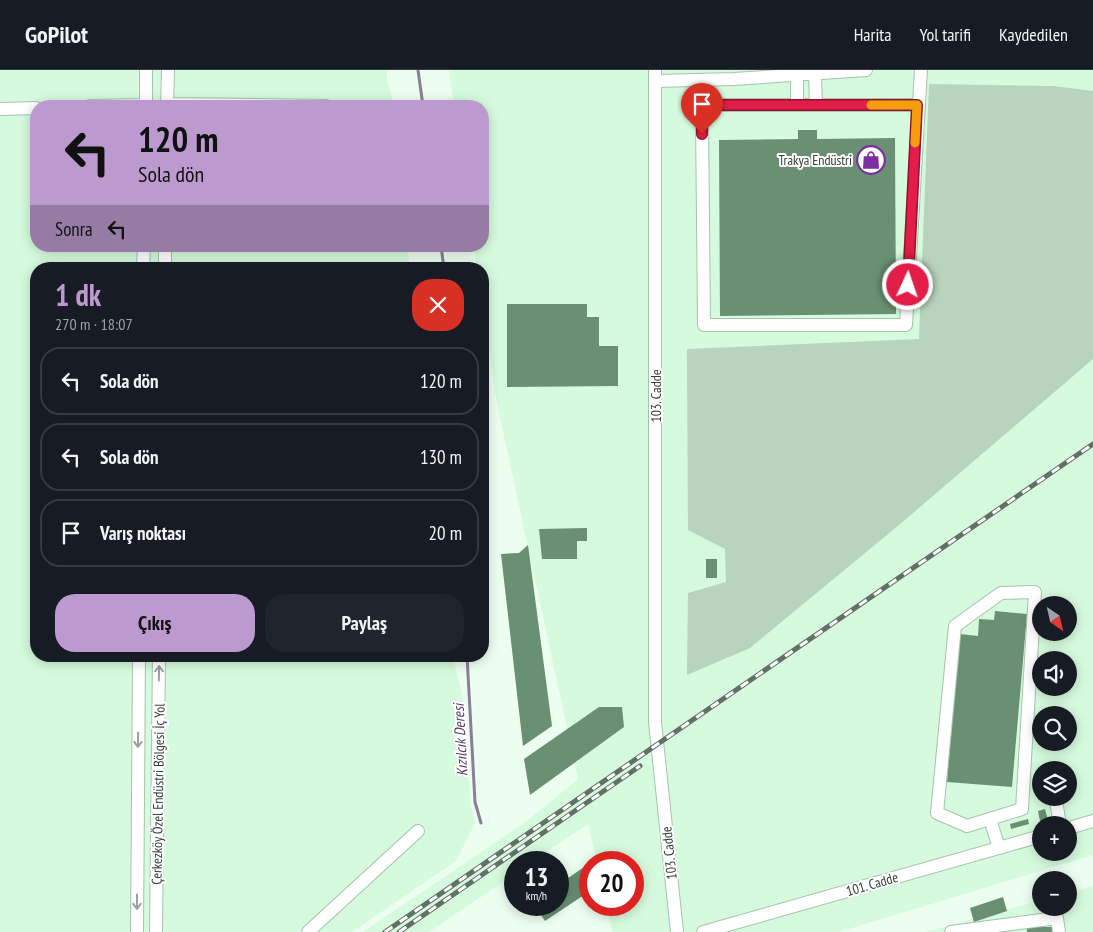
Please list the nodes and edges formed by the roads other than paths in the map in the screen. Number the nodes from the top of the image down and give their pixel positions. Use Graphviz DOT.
graph roads {
  1 [pos="146,70"];
  2 [pos="168,70"];
  3 [pos="866,70"];
  4 [pos="921,70"];
  5 [pos="815,74"];
  6 [pos="734,75"];
  7 [pos="796,75"];
  8 [pos="655,76"];
  9 [pos="146,100"];
  10 [pos="167,100"];
  11 [pos="797,105"];
  12 [pos="816,105"];
  13 [pos="917,105"];
  14 [pos="0,108"];
  15 [pos="30,108"];
  16 [pos="139,662"];
  17 [pos="159,662"];
  18 [pos="990,819"];
  19 [pos="1093,821"];
  20 [pos="1077,826"];
  21 [pos="418,831"];
  22 [pos="1032,839"];
  23 [pos="999,848"];
  24 [pos="137,932"];
  25 [pos="156,932"];
  26 [pos="308,932"];
  27 [pos="677,932"];
  28 [pos="703,932"];
  29 [pos="951,932"];
  30 [pos="1059,932"];
  1 -- 9 [label="street"];
  2 -- 10 [label="street"];
  3 -- 5 [label="street"];
  4 -- 13 [label="street"];
  5 -- 7 [label="street"];
  5 -- 12 [label="street"];
  6 -- 7 [label="street"];
  6 -- 8 [label="street"];
  7 -- 11 [label="street"];
  8 -- 27 [label="street, 103. Cadde"];
  11 -- 12 [label="street"];
  11 -- 13 [label="street"];
  12 -- 13 [label="street"];
  14 -- 15 [label="street"];
  16 -- 24 [label="street, Çerkezköy Özel Endüstri Bölgesi İç Yol, one-way"];
  25 -- 17 [label="street, Çerkezköy Özel Endüstri Bölgesi İç Yol, one-way"];
  18 -- 18 [label="street"];
  18 -- 23 [label="street"];
  19 -- 20 [label="street"];
  21 -- 26 [label="street"];
  22 -- 23 [label="street, 101. Cadde"];
  23 -- 28 [label="street, 101. Cadde"];
  29 -- 30 [label="street"];
}
